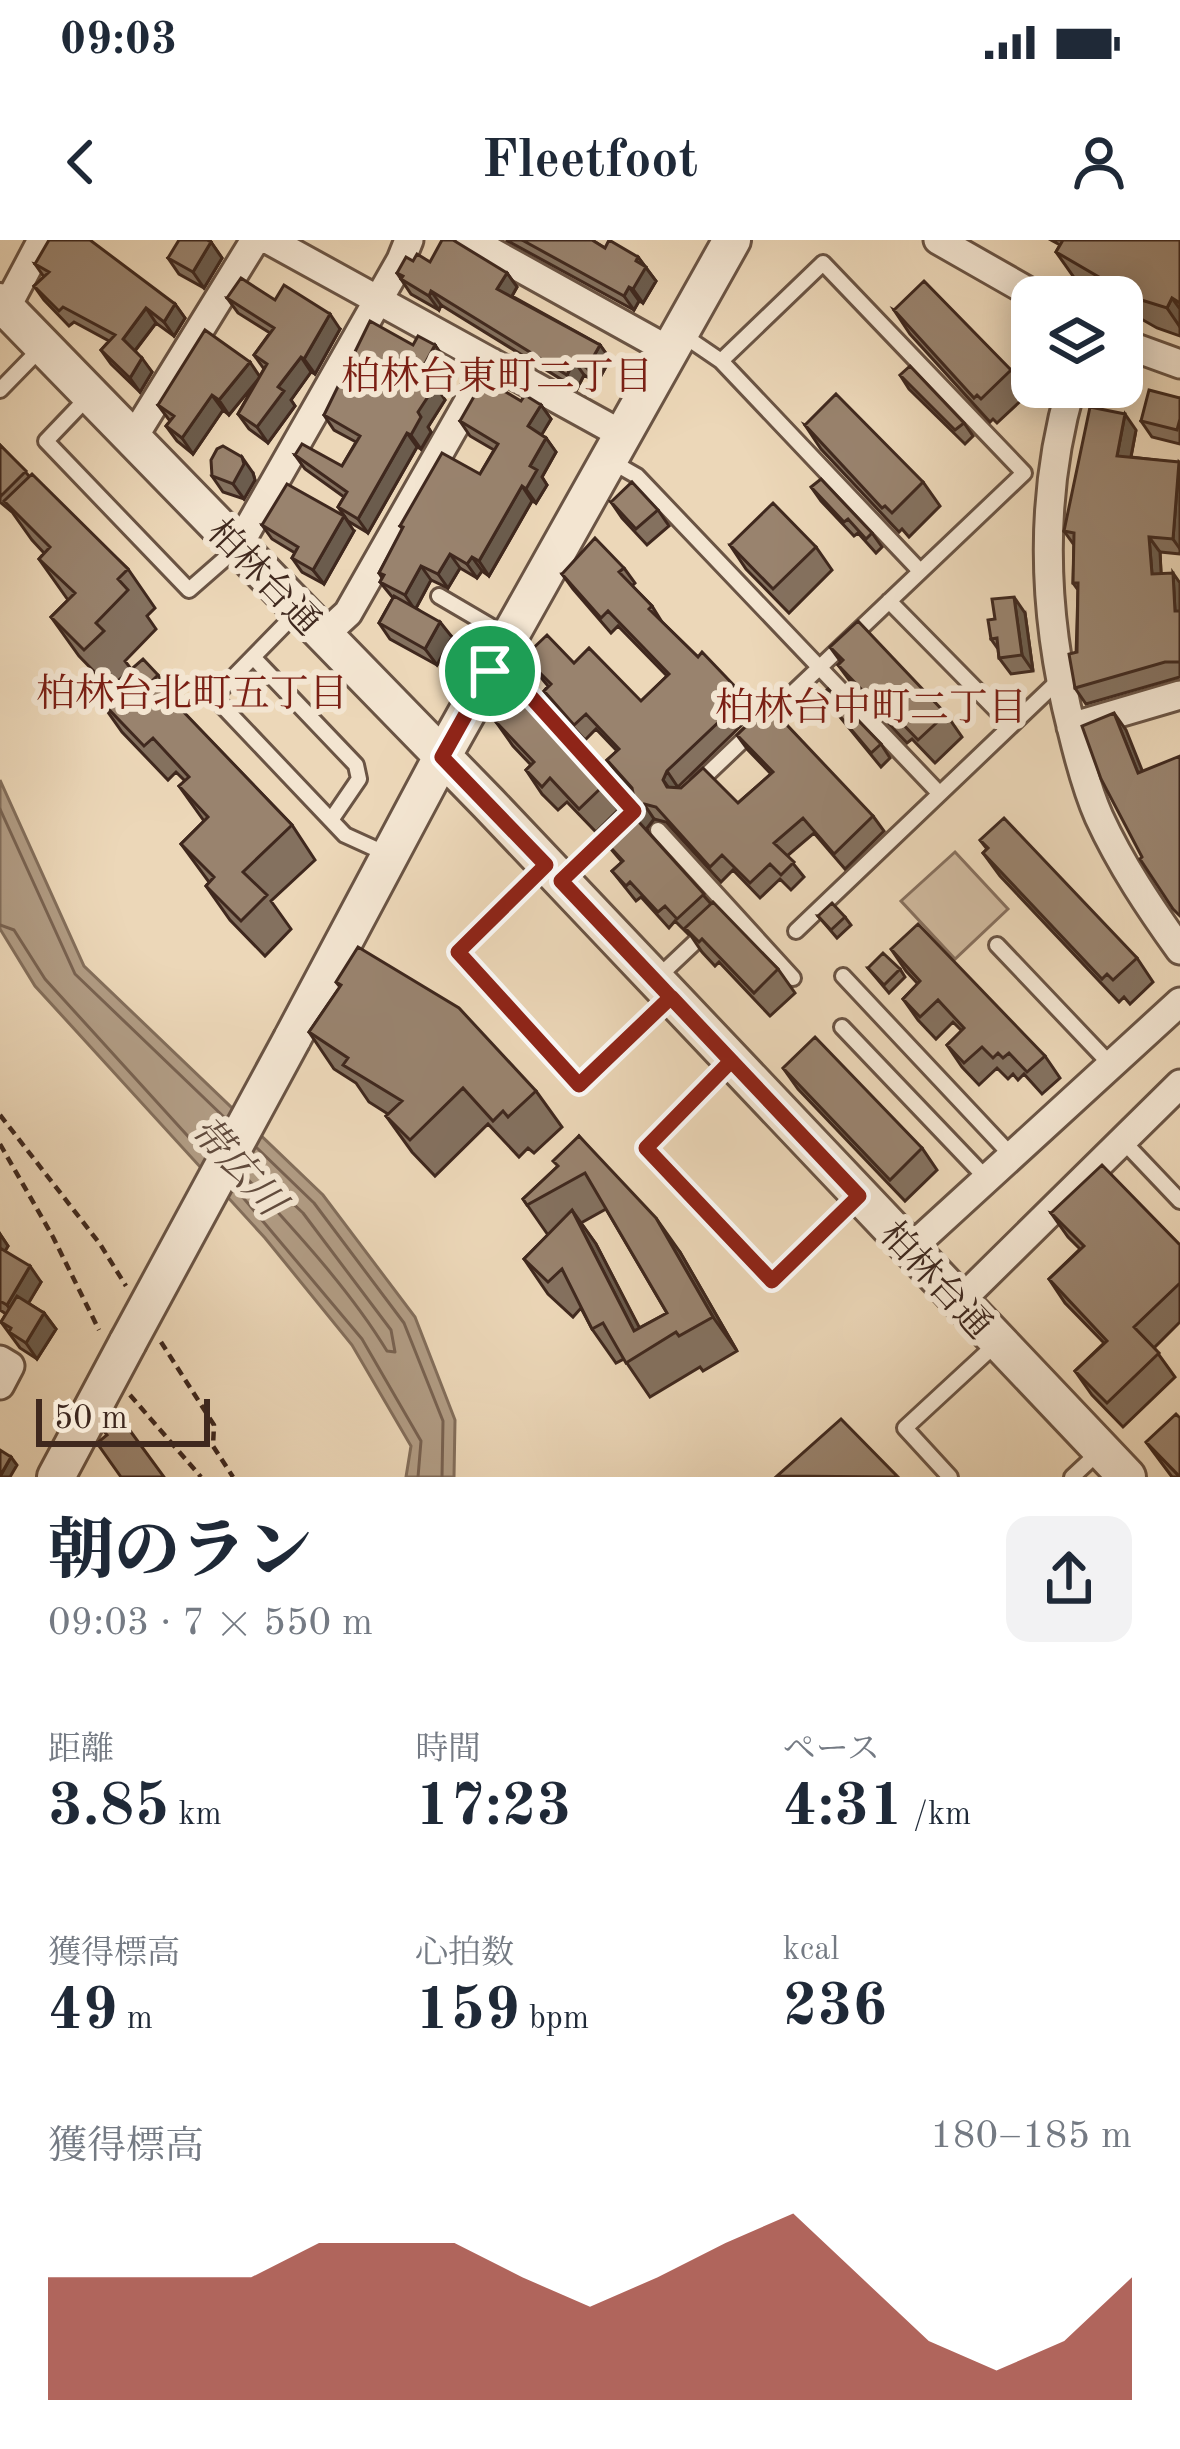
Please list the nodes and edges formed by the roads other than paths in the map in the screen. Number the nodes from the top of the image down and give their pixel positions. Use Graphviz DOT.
graph roads {
  1 [pos="42,240"];
  2 [pos="255,240"];
  3 [pos="269,240"];
  4 [pos="409,240"];
  5 [pos="470,240"];
  6 [pos="732,240"];
  7 [pos="938,240"];
  8 [pos="1011,282"];
  9 [pos="379,299"];
  10 [pos="3,305"];
  11 [pos="675,342"];
  12 [pos="44,346"];
  13 [pos="1143,351"];
  14 [pos="722,361"];
  15 [pos="491,362"];
  16 [pos="1180,364"];
  17 [pos="0,391"];
  18 [pos="91,394"];
  19 [pos="1065,408"];
  20 [pos="133,437"];
  21 [pos="616,448"];
  22 [pos="237,548"];
  23 [pos="920,571"];
  24 [pos="439,596"];
  25 [pos="889,601"];
  26 [pos="311,623"];
  27 [pos="509,637"];
  28 [pos="253,657"];
  29 [pos="822,668"];
  30 [pos="490,671"];
  31 [pos="1058,681"];
  32 [pos="1180,695"];
  33 [pos="1011,725"];
  34 [pos="1071,727"];
  35 [pos="442,757"];
  36 [pos="939,793"];
  37 [pos="685,794"];
  38 [pos="331,820"];
  39 [pos="658,830"];
  40 [pos="389,856"];
  41 [pos="554,873"];
  42 [pos="730,910"];
  43 [pos="796,931"];
  44 [pos="998,945"];
  45 [pos="1180,950"];
  46 [pos="843,976"];
  47 [pos="793,978"];
  48 [pos="663,988"];
  49 [pos="1180,1001"];
  50 [pos="842,1027"];
  51 [pos="731,1061"];
  52 [pos="1111,1065"];
  53 [pos="1180,1084"];
  54 [pos="1123,1141"];
  55 [pos="1012,1156"];
  56 [pos="987,1179"];
  57 [pos="859,1196"];
  58 [pos="1180,1201"];
  59 [pos="910,1250"];
  60 [pos="958,1303"];
  61 [pos="997,1343"];
  62 [pos="0,1360"];
  63 [pos="0,1385"];
  64 [pos="1101,1450"];
  65 [pos="56,1477"];
  66 [pos="950,1477"];
  67 [pos="1072,1477"];
  68 [pos="1126,1477"];
  1 -- 10 [label="street"];
  2 -- 20 [label="street"];
  3 -- 9 [label="street"];
  4 -- 9 [label="street"];
  5 -- 11 [label="street"];
  6 -- 11 [label="street"];
  7 -- 8 [label="street"];
  9 -- 15 [label="street"];
  9 -- 22 [label="street"];
  10 -- 12 [label="street, 柏林台通"];
  11 -- 14 [label="lane"];
  11 -- 21 [label="street"];
  12 -- 17 [label="lane"];
  12 -- 18 [label="street, 柏林台通"];
  13 -- 16 [label="street"];
  14 -- 23 [label="lane"];
  14 -- 23 [label="lane"];
  15 -- 21 [label="street"];
  15 -- 26 [label="street"];
  18 -- 20 [label="street, 柏林台通"];
  18 -- 22 [label="lane"];
  19 -- 31 [label="street"];
  20 -- 22 [label="street, 柏林台通"];
  21 -- 27 [label="street"];
  21 -- 29 [label="lane"];
  22 -- 26 [label="street, 柏林台通"];
  23 -- 25 [label="lane"];
  24 -- 27 [label="lane"];
  25 -- 29 [label="lane"];
  25 -- 33 [label="lane"];
  26 -- 28 [label="lane"];
  26 -- 35 [label="street, 柏林台通"];
  27 -- 30 [label="street"];
  28 -- 38 [label="lane"];
  28 -- 38 [label="lane"];
  29 -- 36 [label="lane"];
  29 -- 37 [label="lane"];
  30 -- 35 [label="street"];
  30 -- 41 [label="lane"];
  31 -- 33 [label="lane"];
  31 -- 34 [label="street"];
  32 -- 34 [label="street"];
  33 -- 36 [label="lane"];
  34 -- 45 [label="street"];
  35 -- 40 [label="street"];
  35 -- 41 [label="street, 柏林台通"];
  36 -- 43 [label="lane"];
  38 -- 40 [label="lane"];
  39 -- 42 [label="lane"];
  40 -- 65 [label="street, bridge"];
  41 -- 48 [label="street, 柏林台通"];
  41 -- 48 [label="lane"];
  42 -- 47 [label="lane"];
  42 -- 48 [label="lane"];
  44 -- 52 [label="lane"];
  46 -- 55 [label="lane"];
  48 -- 51 [label="street, 柏林台通"];
  49 -- 52 [label="street"];
  50 -- 56 [label="lane"];
  51 -- 57 [label="street, 柏林台通"];
  51 -- 57 [label="lane"];
  52 -- 55 [label="street"];
  53 -- 54 [label="street"];
  54 -- 58 [label="lane"];
  54 -- 60 [label="street"];
  55 -- 56 [label="street"];
  56 -- 59 [label="street"];
  57 -- 59 [label="street, 柏林台通"];
  59 -- 60 [label="street, 柏林台通"];
  60 -- 61 [label="street, 柏林台通"];
  61 -- 64 [label="street, 柏林台通"];
  61 -- 66 [label="lane"];
  62 -- 63 [label="street"];
  64 -- 67 [label="lane"];
  64 -- 68 [label="street, 柏林台通"];
}
